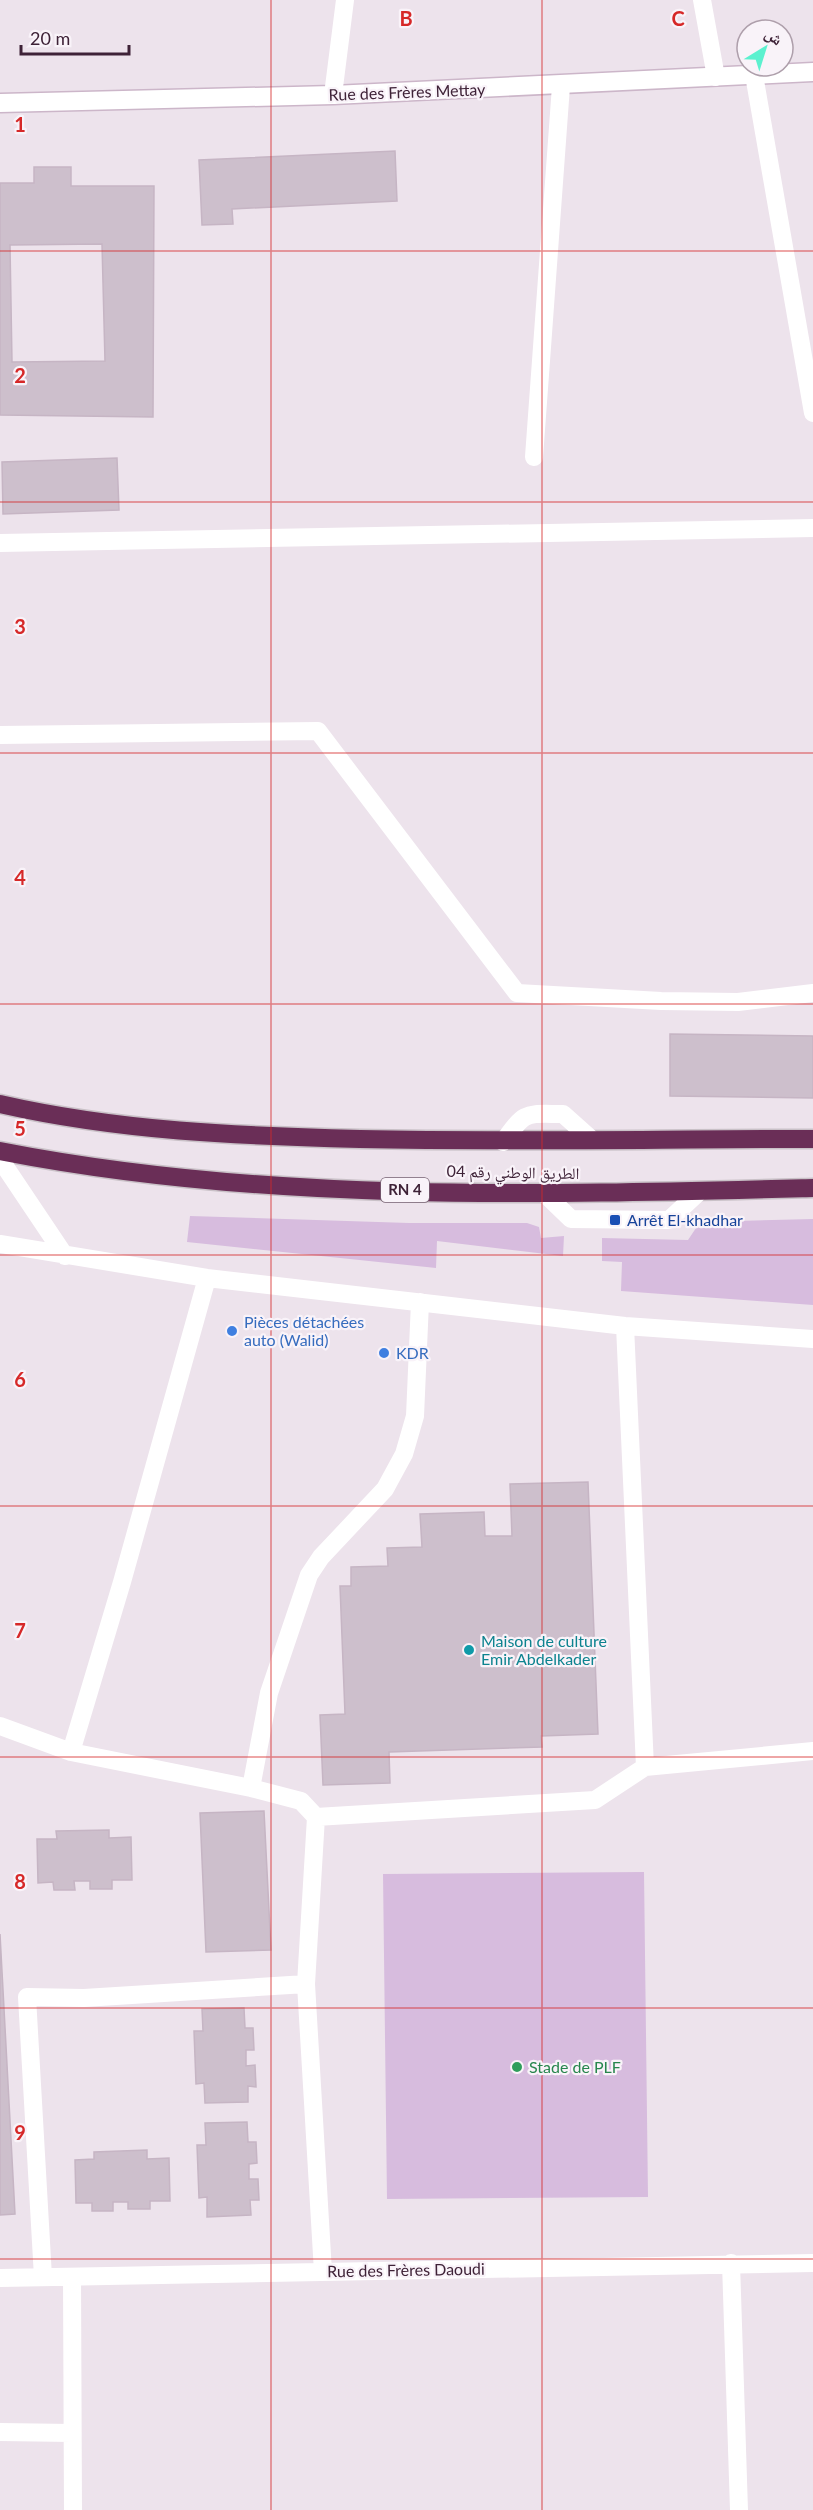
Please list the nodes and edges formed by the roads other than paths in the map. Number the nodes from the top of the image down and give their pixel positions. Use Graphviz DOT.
graph roads {
  1 [pos="345,0"];
  2 [pos="702,0"];
  3 [pos="813,72"];
  4 [pos="795,73"];
  5 [pos="735,76"];
  6 [pos="716,77"];
  7 [pos="755,78"];
  8 [pos="561,86"];
  9 [pos="333,95"];
  10 [pos="0,103"];
  11 [pos="813,413"];
  12 [pos="534,457"];
  13 [pos="813,528"];
  14 [pos="0,543"];
  15 [pos="0,735"];
  16 [pos="813,993"];
  17 [pos="0,1104"];
  18 [pos="591,1139"];
  19 [pos="813,1139"];
  20 [pos="503,1142"];
  21 [pos="0,1151"];
  22 [pos="0,1159"];
  23 [pos="813,1188"];
  24 [pos="700,1191"];
  25 [pos="543,1192"];
  26 [pos="0,1244"];
  27 [pos="65,1256"];
  28 [pos="207,1278"];
  29 [pos="420,1302"];
  30 [pos="625,1326"];
  31 [pos="813,1339"];
  32 [pos="0,1726"];
  33 [pos="813,1751"];
  34 [pos="71,1752"];
  35 [pos="645,1767"];
  36 [pos="251,1788"];
  37 [pos="316,1817"];
  38 [pos="306,1984"];
  39 [pos="731,2263"];
  40 [pos="813,2263"];
  41 [pos="323,2272"];
  42 [pos="43,2277"];
  43 [pos="72,2277"];
  44 [pos="0,2278"];
  45 [pos="0,2432"];
  46 [pos="72,2433"];
  47 [pos="73,2510"];
  48 [pos="739,2510"];
  1 -- 9 [label="street"];
  2 -- 6 [label="street"];
  3 -- 4 [label="street, Rue des Frères Mettay"];
  5 -- 6 [label="street, Rue des Frères Mettay"];
  6 -- 8 [label="street, Rue des Frères Mettay"];
  7 -- 11 [label="street"];
  8 -- 9 [label="street, Rue des Frères Mettay"];
  8 -- 12 [label="street"];
  9 -- 10 [label="street, Rue des Frères Mettay"];
  13 -- 14 [label="street"];
  15 -- 16 [label="street"];
  17 -- 20 [label="highway, الطريق الوطني رقم 04"];
  18 -- 19 [label="highway, الطريق الوطني رقم 04"];
  18 -- 20 [label="highway, الطريق الوطني رقم 04"];
  18 -- 20 [label="street"];
  21 -- 25 [label="highway, الطريق الوطني رقم 04 / RN 4"];
  22 -- 27 [label="street"];
  23 -- 24 [label="highway, الطريق الوطني رقم 04 / RN 4"];
  24 -- 25 [label="highway, الطريق الوطني رقم 04 / RN 4"];
  24 -- 25 [label="street"];
  26 -- 27 [label="street"];
  27 -- 28 [label="street"];
  28 -- 29 [label="street"];
  28 -- 34 [label="street"];
  29 -- 30 [label="street"];
  29 -- 36 [label="street"];
  30 -- 31 [label="street"];
  30 -- 35 [label="street"];
  32 -- 34 [label="street"];
  33 -- 35 [label="street"];
  34 -- 36 [label="street"];
  35 -- 37 [label="street"];
  36 -- 37 [label="street"];
  37 -- 38 [label="street"];
  38 -- 41 [label="street"];
  38 -- 42 [label="street"];
  39 -- 40 [label="street, Rue des Frères Daoudi"];
  39 -- 41 [label="street, Rue des Frères Daoudi"];
  39 -- 48 [label="street"];
  41 -- 43 [label="street, Rue des Frères Daoudi"];
  42 -- 43 [label="street, Rue des Frères Daoudi"];
  42 -- 44 [label="street, Rue des Frères Daoudi"];
  43 -- 46 [label="street"];
  45 -- 46 [label="street"];
  46 -- 47 [label="street"];
}
